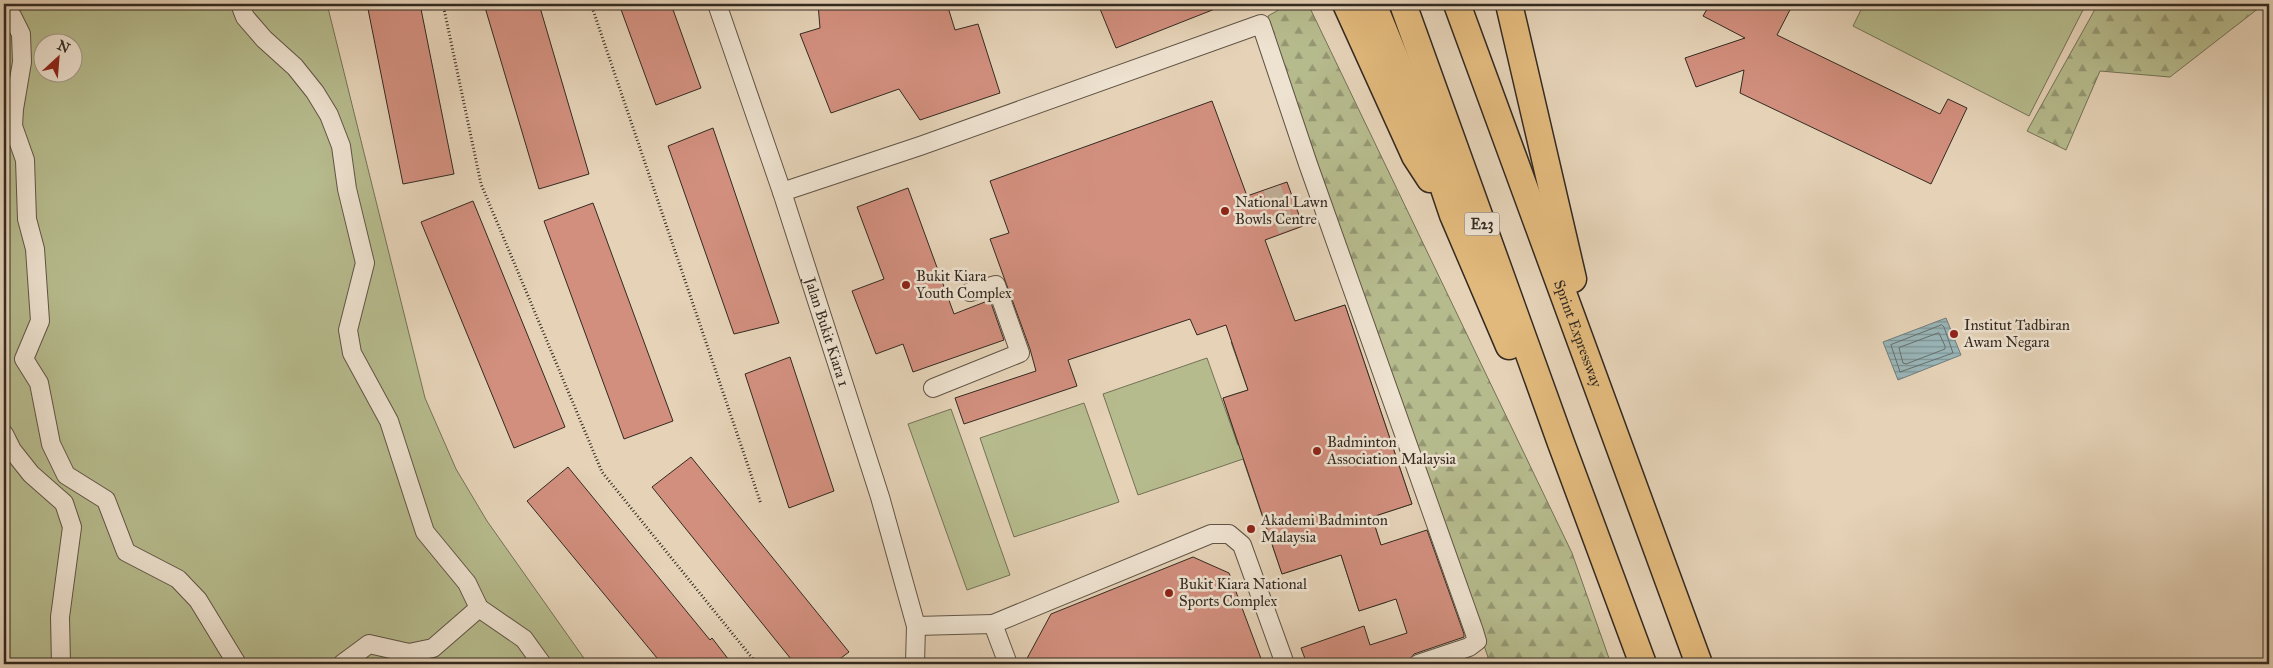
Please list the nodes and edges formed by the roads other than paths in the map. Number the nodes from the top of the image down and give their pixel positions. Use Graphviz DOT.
graph roads {
  1 [pos="240,4"];
  2 [pos="717,4"];
  3 [pos="1346,4"];
  4 [pos="1373,4"];
  5 [pos="1403,4"];
  6 [pos="1457,4"];
  7 [pos="1509,4"];
  8 [pos="4,6"];
  9 [pos="782,192"];
  10 [pos="1453,216"];
  11 [pos="970,292"];
  12 [pos="933,388"];
  13 [pos="1599,389"];
  14 [pos="4,434"];
  15 [pos="1561,443"];
  16 [pos="479,608"];
  17 [pos="993,624"];
  18 [pos="916,626"];
  19 [pos="410,653"];
  20 [pos="61,664"];
  21 [pos="238,664"];
  22 [pos="342,664"];
  23 [pos="423,664"];
  24 [pos="542,664"];
  25 [pos="915,664"];
  26 [pos="1008,664"];
  27 [pos="1285,664"];
  28 [pos="1418,664"];
  29 [pos="1643,664"];
  30 [pos="1699,664"];
  1 -- 16 [label="street"];
  2 -- 9 [label="street, Jalan Bukit Kiara 1"];
  3 -- 10 [label="highway"];
  4 -- 10 [label="highway"];
  5 -- 15 [label="highway, E23"];
  6 -- 13 [label="highway, Sprint Expressway"];
  7 -- 13 [label="highway"];
  8 -- 21 [label="street"];
  9 -- 18 [label="street, Jalan Bukit Kiara 1"];
  9 -- 28 [label="street"];
  10 -- 15 [label="highway"];
  11 -- 12 [label="street"];
  13 -- 30 [label="highway, Sprint Expressway"];
  14 -- 20 [label="street"];
  15 -- 29 [label="highway, E23"];
  16 -- 19 [label="street"];
  16 -- 24 [label="street"];
  17 -- 18 [label="street"];
  17 -- 26 [label="street"];
  17 -- 27 [label="street"];
  18 -- 25 [label="street, Jalan Bukit Kiara 1"];
  19 -- 22 [label="street"];
  19 -- 23 [label="street"];
}
